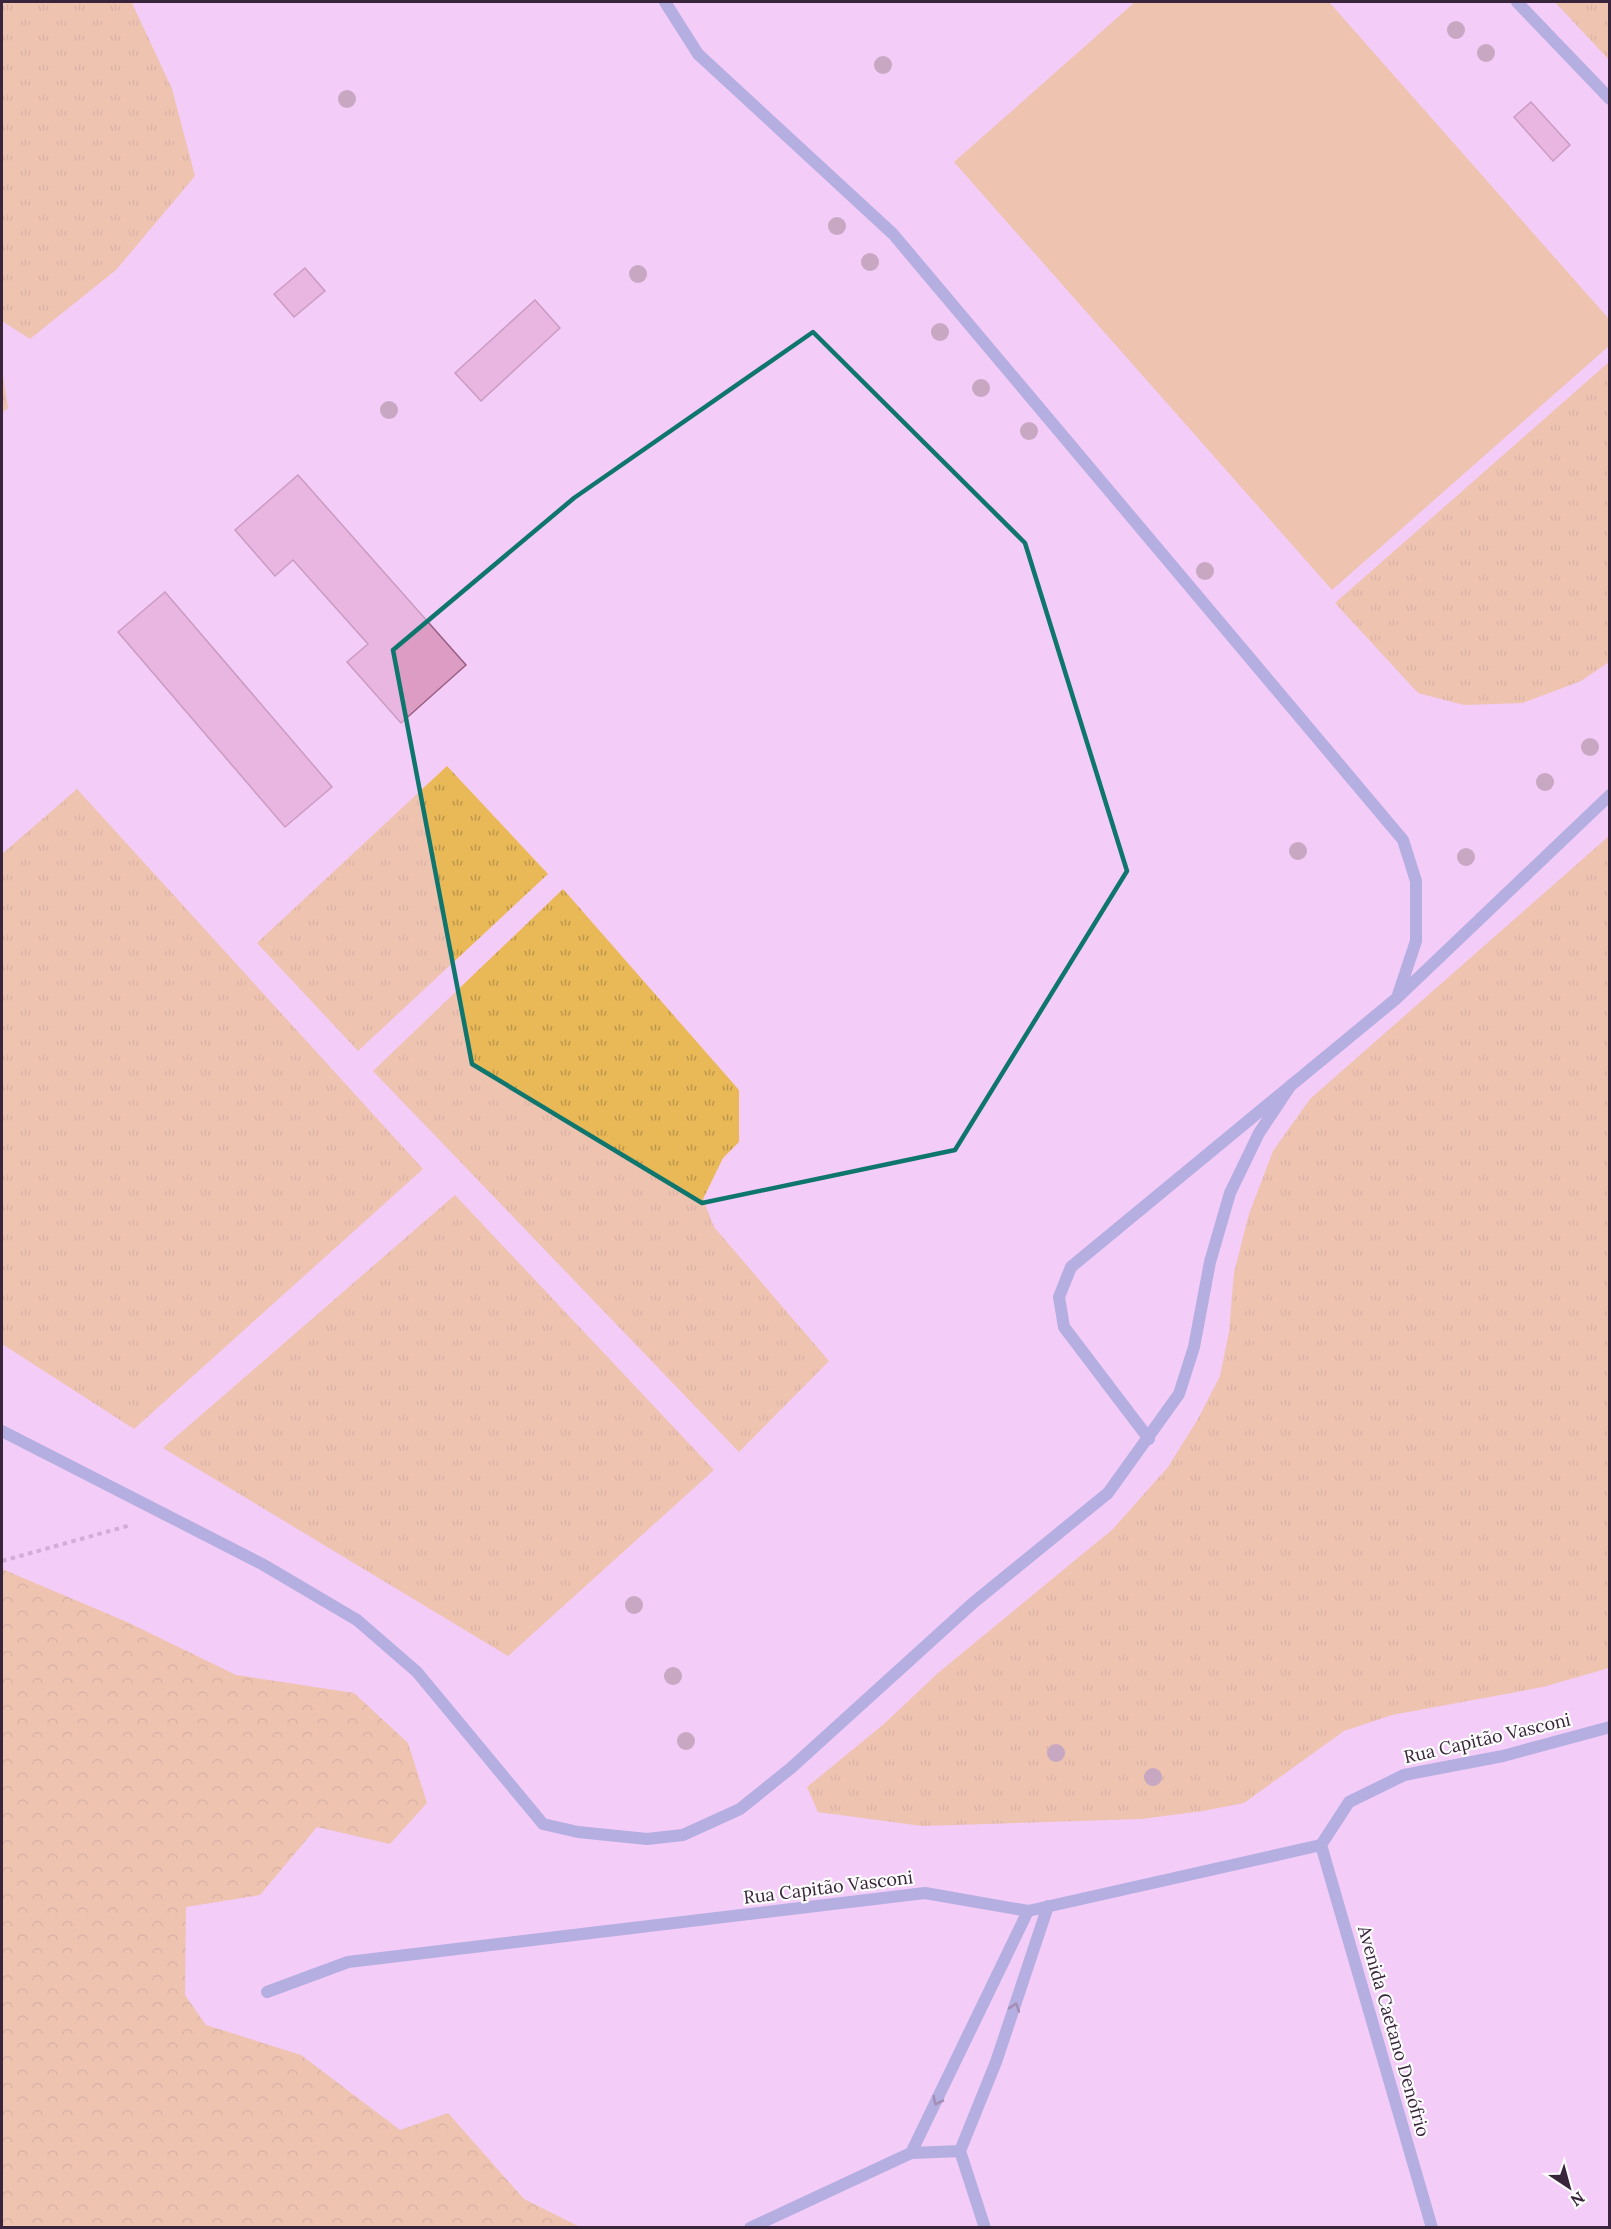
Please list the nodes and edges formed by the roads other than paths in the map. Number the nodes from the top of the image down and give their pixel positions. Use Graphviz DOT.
graph roads {
  1 [pos="665,2"];
  2 [pos="1517,2"];
  3 [pos="1610,99"];
  4 [pos="1610,795"];
  5 [pos="1397,998"];
  6 [pos="1290,1085"];
  7 [pos="2,1431"];
  8 [pos="1149,1438"];
  9 [pos="1610,1726"];
  10 [pos="1321,1845"];
  11 [pos="1048,1906"];
  12 [pos="1028,1911"];
  13 [pos="267,1992"];
  14 [pos="960,2151"];
  15 [pos="911,2153"];
  16 [pos="750,2228"];
  17 [pos="985,2228"];
  18 [pos="1431,2228"];
  1 -- 5 [label="street"];
  2 -- 3 [label="street"];
  4 -- 5 [label="street"];
  5 -- 6 [label="street"];
  6 -- 8 [label="street"];
  6 -- 8 [label="street"];
  7 -- 8 [label="street"];
  9 -- 10 [label="street, Rua Capitão Vasconi"];
  10 -- 11 [label="street, Rua Capitão Vasconi"];
  10 -- 18 [label="street, Avenida Caetano Denófrio"];
  11 -- 12 [label="street, Rua Capitão Vasconi"];
  14 -- 11 [label="street, one-way"];
  12 -- 13 [label="street, Rua Capitão Vasconi"];
  12 -- 15 [label="street, one-way"];
  14 -- 15 [label="street"];
  14 -- 17 [label="street"];
  15 -- 16 [label="street"];
}
